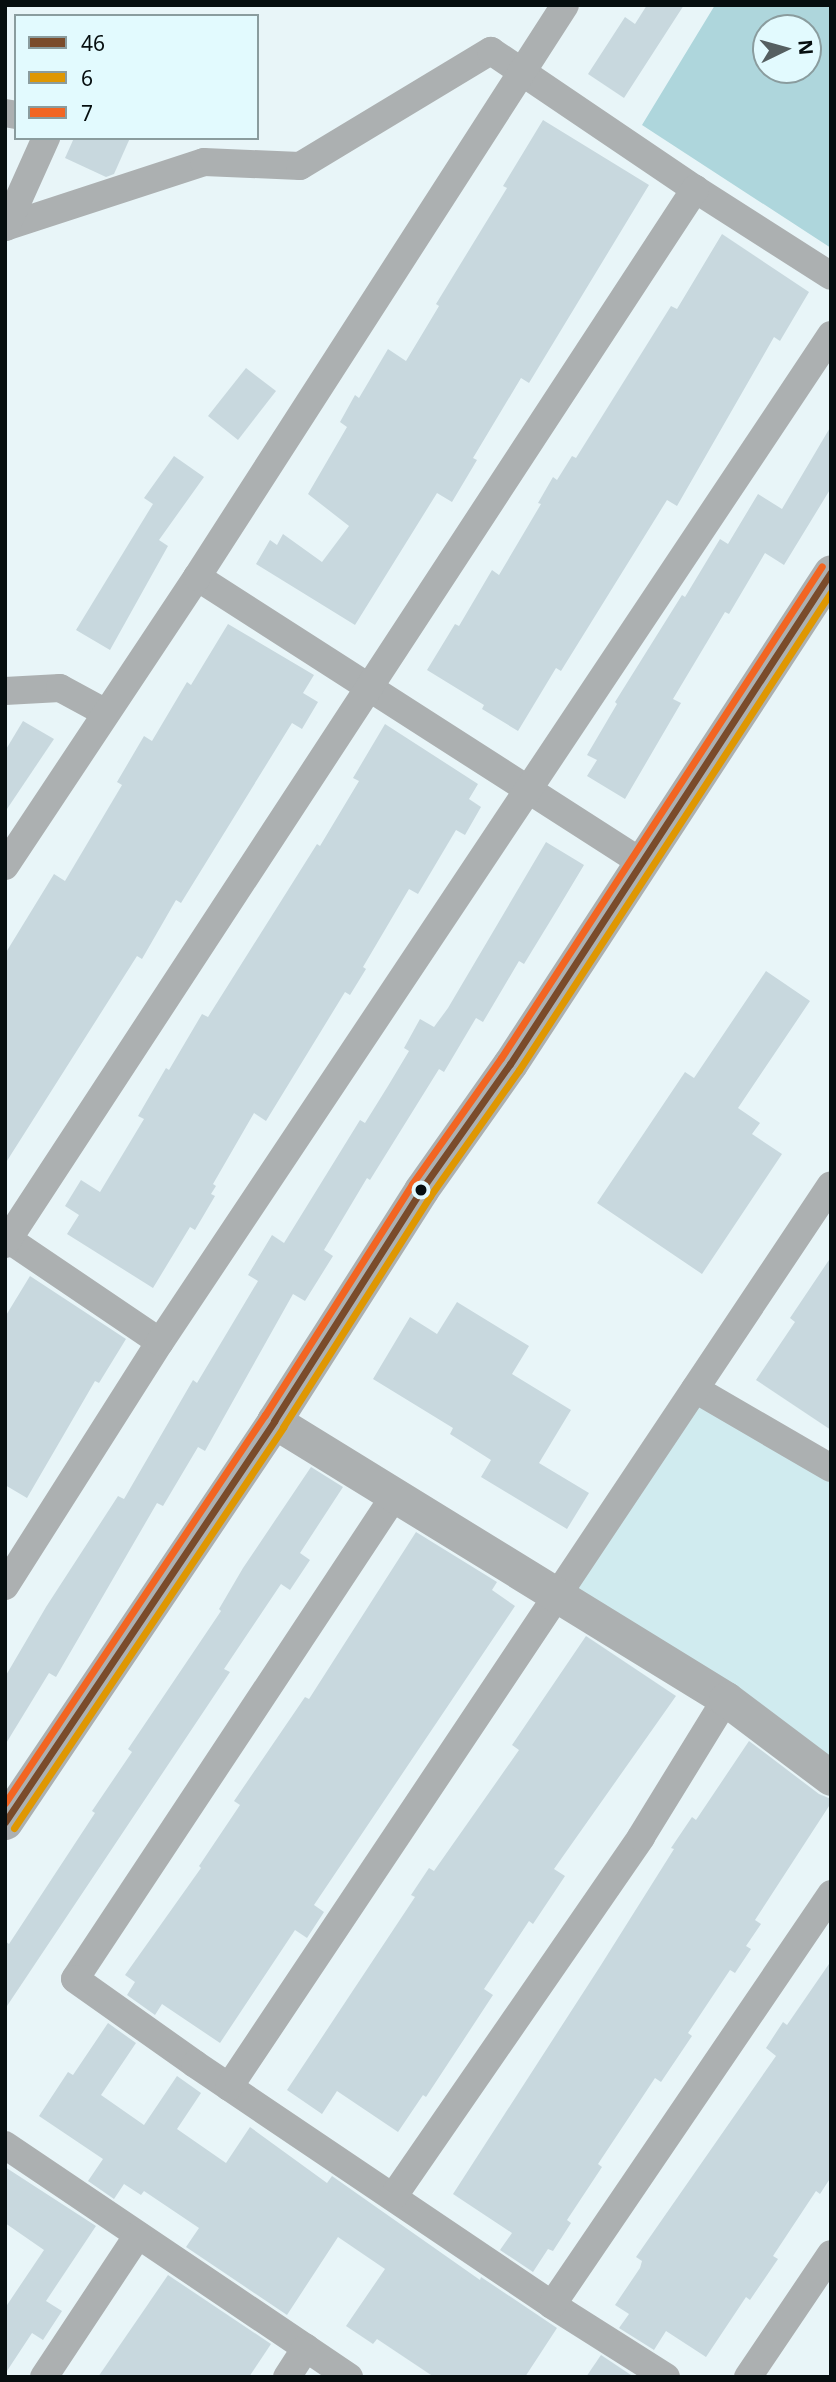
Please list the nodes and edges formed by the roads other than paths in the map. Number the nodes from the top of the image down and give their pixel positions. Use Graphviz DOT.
graph roads {
  1 [pos="565,5"];
  2 [pos="522,70"];
  3 [pos="45,140"];
  4 [pos="695,189"];
  5 [pos="5,227"];
  6 [pos="831,276"];
  7 [pos="831,335"];
  8 [pos="831,572"];
  9 [pos="197,576"];
  10 [pos="366,687"];
  11 [pos="5,691"];
  12 [pos="106,713"];
  13 [pos="527,790"];
  14 [pos="641,863"];
  15 [pos="5,866"];
  16 [pos="831,1185"];
  17 [pos="6,1240"];
  18 [pos="160,1342"];
  19 [pos="695,1389"];
  20 [pos="274,1421"];
  21 [pos="831,1468"];
  22 [pos="395,1495"];
  23 [pos="5,1586"];
  24 [pos="557,1595"];
  25 [pos="726,1699"];
  26 [pos="831,1779"];
  27 [pos="5,1822"];
  28 [pos="831,1894"];
  29 [pos="229,2087"];
  30 [pos="5,2145"];
  31 [pos="393,2197"];
  32 [pos="138,2235"];
  33 [pos="831,2253"];
  34 [pos="552,2305"];
  35 [pos="306,2348"];
  36 [pos="44,2377"];
  37 [pos="287,2377"];
  38 [pos="349,2377"];
  39 [pos="666,2377"];
  40 [pos="748,2377"];
  1 -- 2 [label="street"];
  2 -- 4 [label="street"];
  2 -- 5 [label="street"];
  2 -- 9 [label="street"];
  3 -- 5 [label="street"];
  4 -- 6 [label="street"];
  4 -- 10 [label="street"];
  7 -- 13 [label="street"];
  8 -- 14 [label="street"];
  9 -- 10 [label="street"];
  9 -- 12 [label="street"];
  10 -- 13 [label="street"];
  10 -- 17 [label="street"];
  11 -- 12 [label="street"];
  12 -- 15 [label="street"];
  13 -- 14 [label="street"];
  13 -- 18 [label="street"];
  14 -- 20 [label="street"];
  16 -- 19 [label="street"];
  17 -- 18 [label="street"];
  18 -- 23 [label="street"];
  19 -- 21 [label="street"];
  19 -- 24 [label="street"];
  20 -- 22 [label="street"];
  20 -- 27 [label="street"];
  22 -- 24 [label="street"];
  22 -- 29 [label="street"];
  24 -- 25 [label="street"];
  24 -- 29 [label="street"];
  25 -- 26 [label="street"];
  25 -- 31 [label="street"];
  28 -- 34 [label="street"];
  29 -- 31 [label="street"];
  30 -- 32 [label="street"];
  31 -- 34 [label="street"];
  32 -- 35 [label="street"];
  32 -- 36 [label="street"];
  33 -- 40 [label="street"];
  34 -- 39 [label="street"];
  35 -- 37 [label="street"];
  35 -- 38 [label="street"];
}
